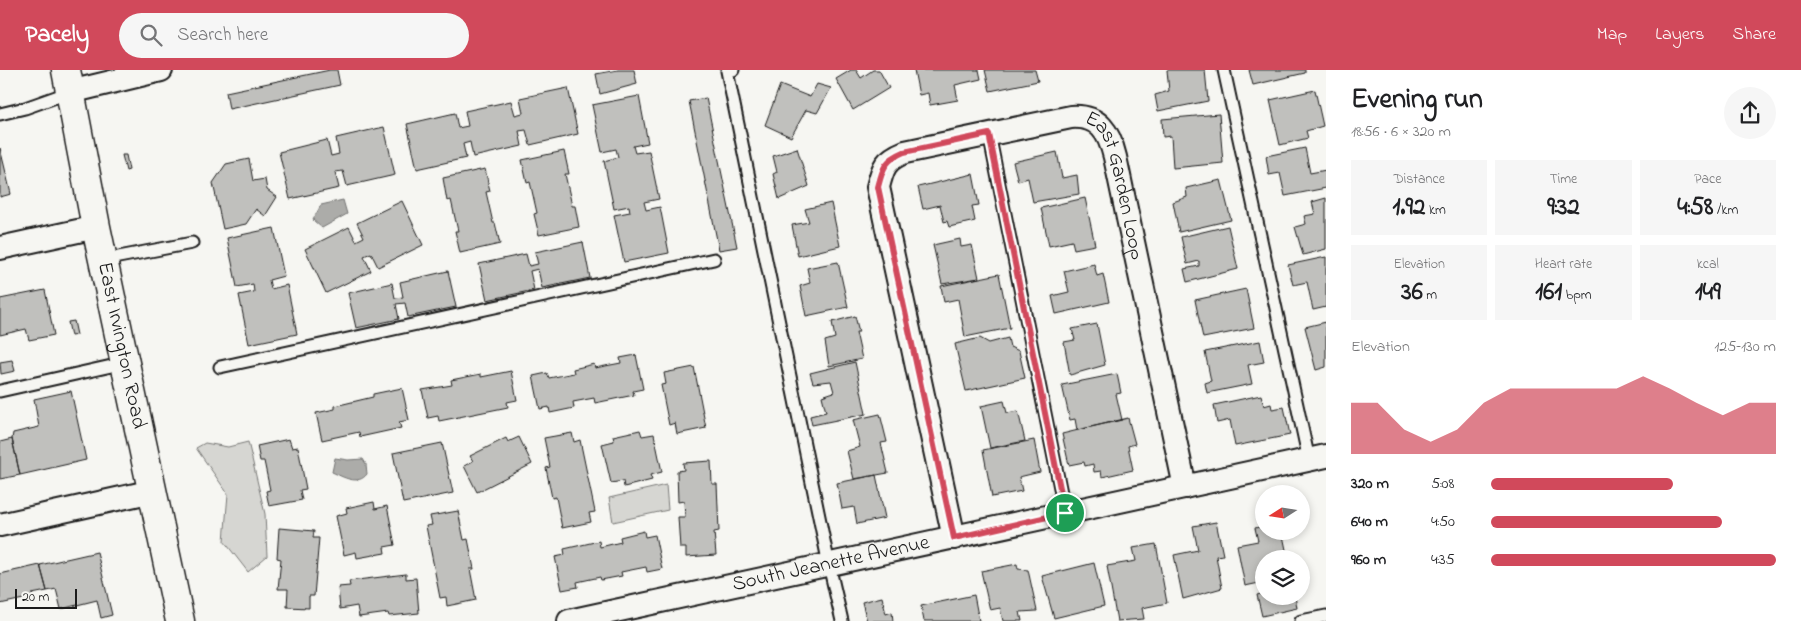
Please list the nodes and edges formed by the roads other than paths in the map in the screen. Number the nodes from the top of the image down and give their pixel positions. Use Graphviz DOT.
graph roads {
  1 [pos="161,70"];
  2 [pos="733,70"];
  3 [pos="1224,70"];
  4 [pos="131,74"];
  5 [pos="68,81"];
  6 [pos="0,114"];
  7 [pos="989,134"];
  8 [pos="96,227"];
  9 [pos="192,243"];
  10 [pos="0,248"];
  11 [pos="714,259"];
  12 [pos="103,260"];
  13 [pos="126,362"];
  14 [pos="220,367"];
  15 [pos="0,392"];
  16 [pos="1317,458"];
  17 [pos="1185,487"];
  18 [pos="153,491"];
  19 [pos="1065,513"];
  20 [pos="0,525"];
  21 [pos="954,538"];
  22 [pos="829,565"];
  23 [pos="1326,616"];
  24 [pos="177,619"];
  25 [pos="569,621"];
  26 [pos="842,621"];
  27 [pos="1301,621"];
  1 -- 4 [label="street"];
  2 -- 22 [label="lane"];
  3 -- 16 [label="lane"];
  4 -- 5 [label="street"];
  5 -- 6 [label="lane"];
  5 -- 8 [label="main road, East Irvington Road"];
  7 -- 17 [label="street, East Garden Loop"];
  7 -- 19 [label="lane"];
  7 -- 21 [label="street, East Garden Loop"];
  8 -- 10 [label="street"];
  8 -- 12 [label="main road, East Irvington Road"];
  9 -- 12 [label="lane"];
  11 -- 14 [label="lane"];
  12 -- 13 [label="main road, East Irvington Road"];
  13 -- 15 [label="lane"];
  13 -- 18 [label="main road, East Irvington Road"];
  16 -- 17 [label="street, South Jeanette Avenue"];
  17 -- 19 [label="street, South Jeanette Avenue"];
  18 -- 20 [label="street"];
  18 -- 24 [label="main road, East Irvington Road"];
  19 -- 21 [label="street, South Jeanette Avenue"];
  21 -- 22 [label="street, South Jeanette Avenue"];
  22 -- 25 [label="street, South Jeanette Avenue"];
  22 -- 26 [label="lane"];
  23 -- 27 [label="lane"];
}
